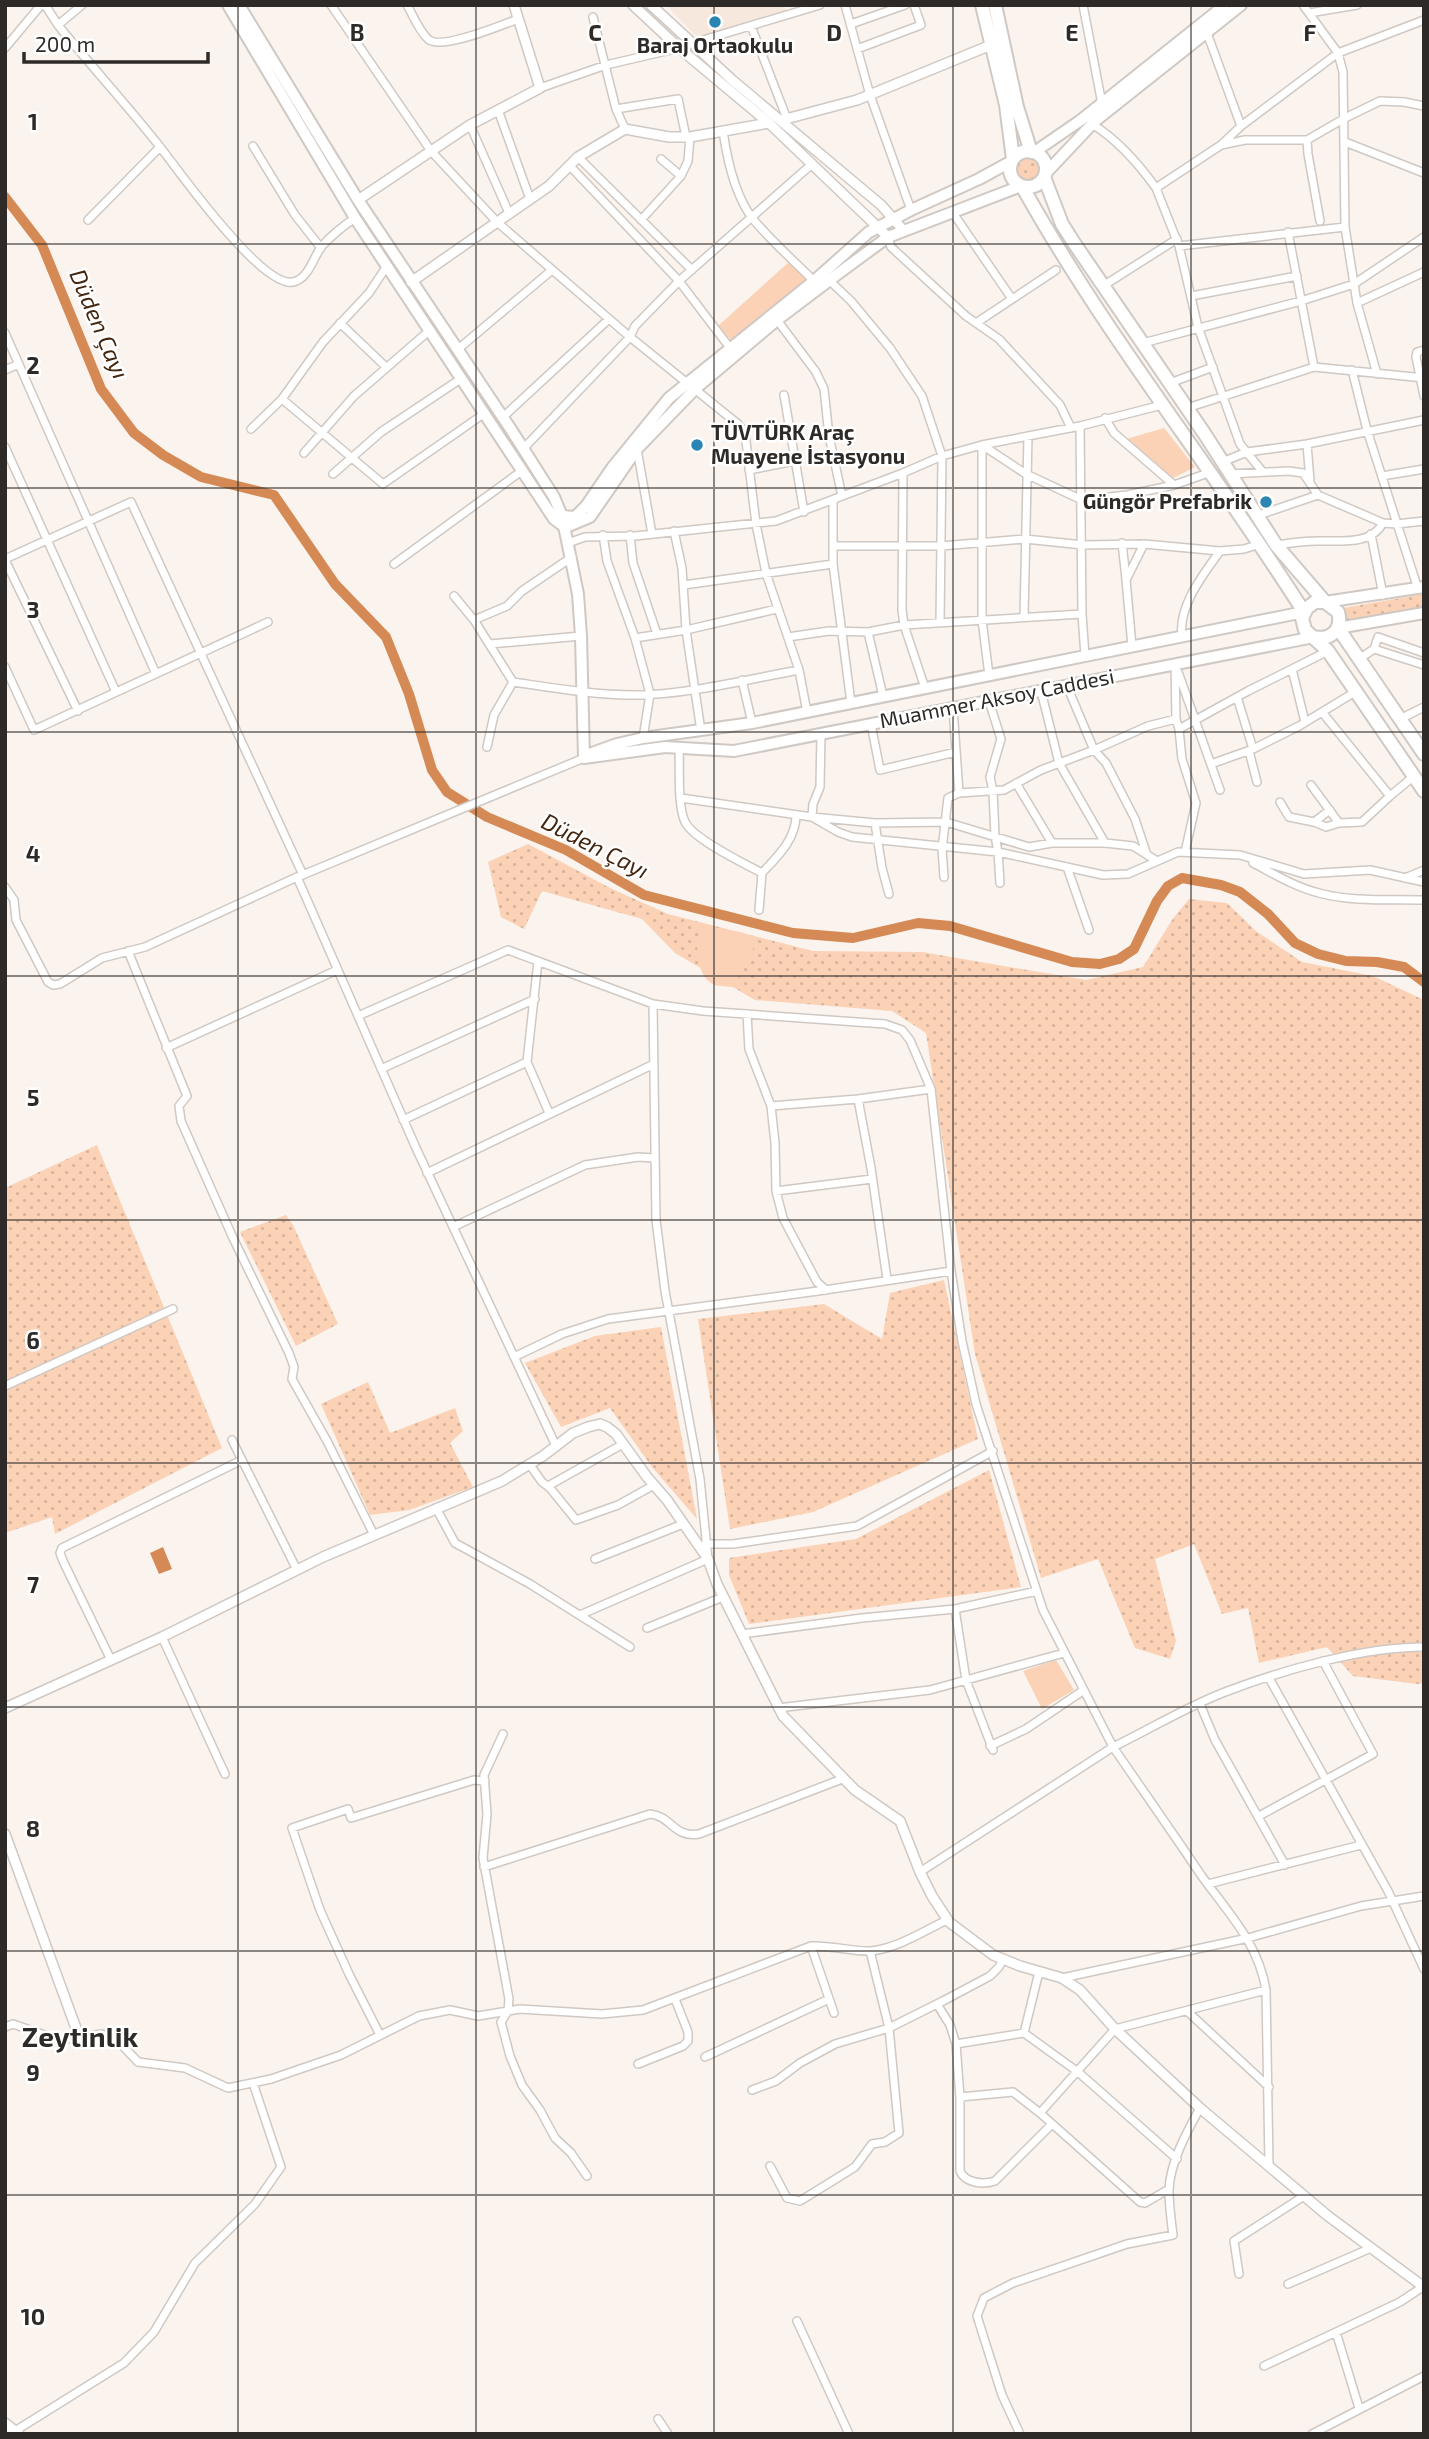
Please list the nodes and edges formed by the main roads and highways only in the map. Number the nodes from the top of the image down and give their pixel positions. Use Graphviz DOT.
graph roads {
  1 [pos="228,5"];
  2 [pos="982,5"];
  3 [pos="995,5"];
  4 [pos="1224,5"];
  5 [pos="1241,5"];
  6 [pos="243,7"];
  7 [pos="1032,152"];
  8 [pos="1013,160"];
  9 [pos="1044,176"];
  10 [pos="1021,186"];
  11 [pos="434,326"];
  12 [pos="691,386"];
  13 [pos="658,420"];
  14 [pos="577,520"];
  15 [pos="563,524"];
  16 [pos="1421,588"];
  17 [pos="1325,602"];
  18 [pos="1304,612"];
  19 [pos="1424,613"];
  20 [pos="1338,628"];
  21 [pos="1314,638"];
  22 [pos="1424,754"];
  23 [pos="583,758"];
  24 [pos="1424,791"];
  1 -- 11 [label="main road"];
  2 -- 8 [label="main road"];
  3 -- 7 [label="main road"];
  4 -- 7 [label="main road"];
  5 -- 9 [label="main road"];
  6 -- 11 [label="main road"];
  7 -- 8 [label="main road"];
  7 -- 9 [label="main road"];
  8 -- 10 [label="main road"];
  8 -- 12 [label="main road"];
  9 -- 10 [label="main road"];
  9 -- 17 [label="main road"];
  10 -- 12 [label="main road"];
  10 -- 18 [label="main road"];
  11 -- 15 [label="main road"];
  11 -- 15 [label="main road"];
  12 -- 13 [label="main road"];
  13 -- 14 [label="main road"];
  13 -- 14 [label="main road"];
  14 -- 15 [label="main road"];
  15 -- 23 [label="main road"];
  16 -- 17 [label="main road"];
  17 -- 18 [label="main road"];
  17 -- 20 [label="main road"];
  18 -- 21 [label="main road"];
  18 -- 23 [label="main road, Muammer Aksoy Caddesi"];
  19 -- 20 [label="main road"];
  20 -- 21 [label="main road"];
  20 -- 22 [label="main road"];
  21 -- 23 [label="main road, Muammer Aksoy Caddesi"];
  21 -- 24 [label="main road"];
}
